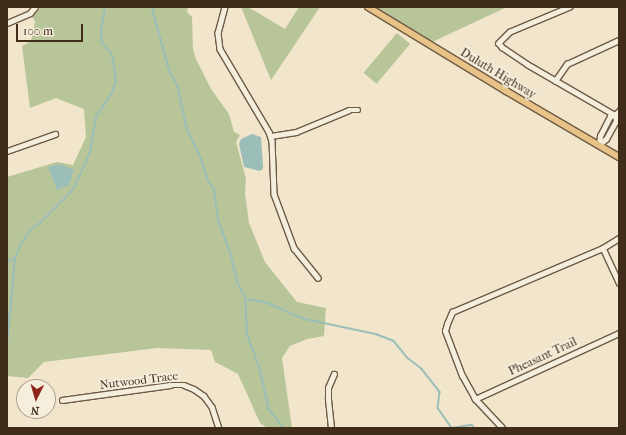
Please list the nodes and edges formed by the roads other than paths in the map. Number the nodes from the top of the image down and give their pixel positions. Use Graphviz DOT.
graph roads {
  1 [pos="35,7"];
  2 [pos="225,7"];
  3 [pos="368,7"];
  4 [pos="570,7"];
  5 [pos="7,23"];
  6 [pos="619,40"];
  7 [pos="555,81"];
  8 [pos="358,110"];
  9 [pos="619,111"];
  10 [pos="615,115"];
  11 [pos="55,134"];
  12 [pos="271,136"];
  13 [pos="599,145"];
  14 [pos="7,151"];
  15 [pos="619,157"];
  16 [pos="619,238"];
  17 [pos="603,248"];
  18 [pos="318,278"];
  19 [pos="619,283"];
  20 [pos="619,333"];
  21 [pos="334,374"];
  22 [pos="475,399"];
  23 [pos="62,400"];
  24 [pos="219,428"];
  25 [pos="331,428"];
  26 [pos="502,428"];
  1 -- 5 [label="street"];
  2 -- 12 [label="street"];
  3 -- 13 [label="main road, Duluth Highway"];
  4 -- 7 [label="street"];
  6 -- 7 [label="street"];
  7 -- 10 [label="street"];
  8 -- 12 [label="street"];
  9 -- 10 [label="street"];
  10 -- 13 [label="street"];
  11 -- 14 [label="street"];
  12 -- 18 [label="street"];
  13 -- 15 [label="main road, Duluth Highway"];
  16 -- 17 [label="street"];
  17 -- 19 [label="street"];
  17 -- 22 [label="street"];
  20 -- 22 [label="street, Pheasant Trail"];
  21 -- 25 [label="street"];
  22 -- 26 [label="street"];
  23 -- 24 [label="street, Nutwood Trace"];
}
